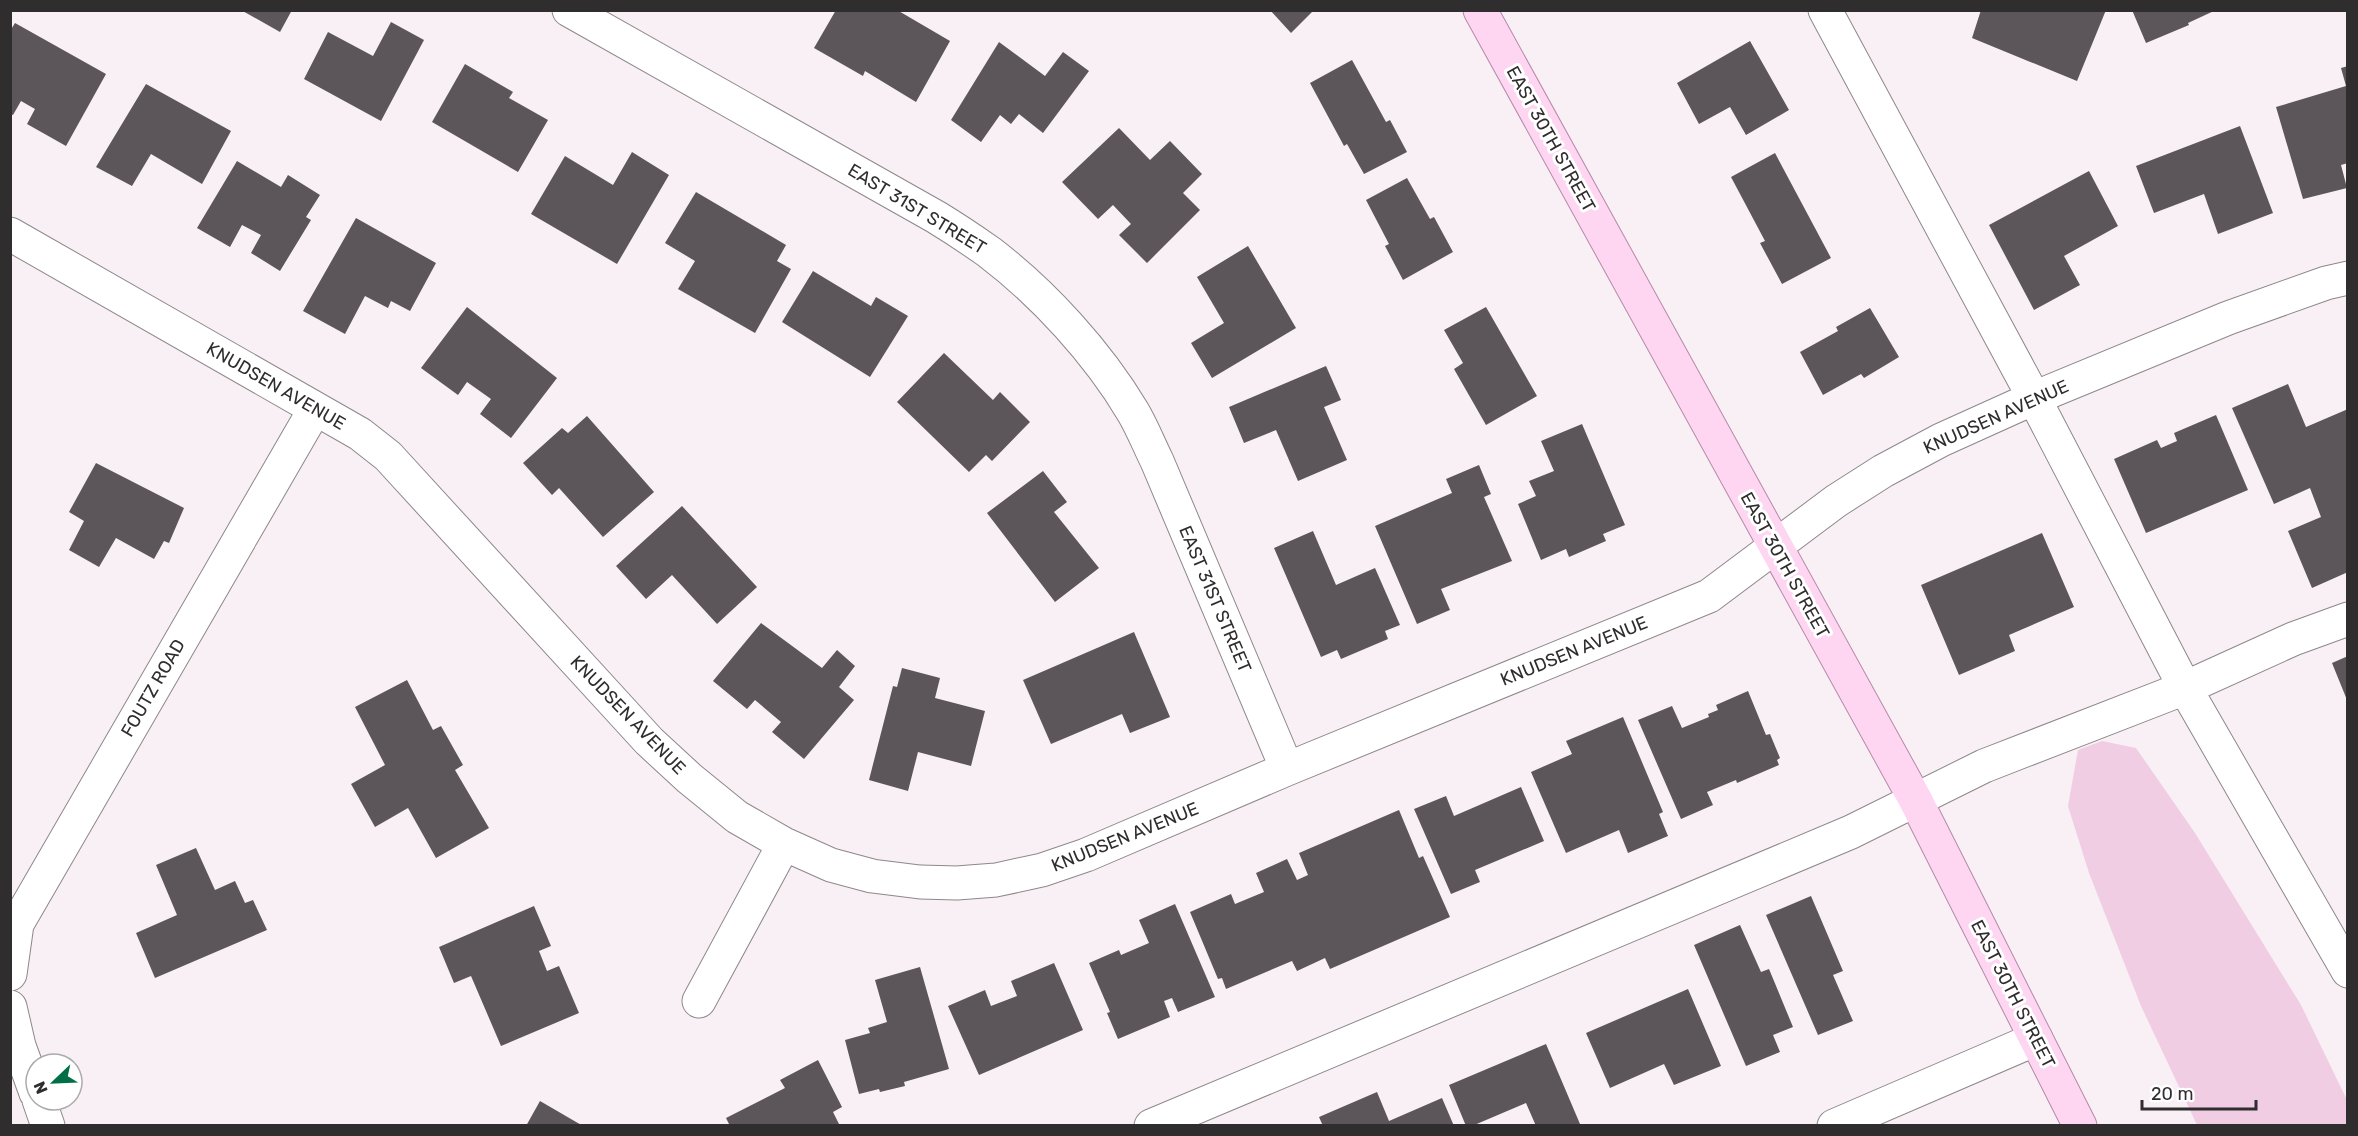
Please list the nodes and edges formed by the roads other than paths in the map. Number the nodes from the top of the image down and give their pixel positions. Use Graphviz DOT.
graph roads {
  1 [pos="569,10"];
  2 [pos="1480,10"];
  3 [pos="1825,10"];
  4 [pos="10,234"];
  5 [pos="2348,278"];
  6 [pos="2034,398"];
  7 [pos="315,409"];
  8 [pos="1774,547"];
  9 [pos="2348,619"];
  10 [pos="2185,688"];
  11 [pos="1287,769"];
  12 [pos="1915,799"];
  13 [pos="784,844"];
  14 [pos="2348,971"];
  15 [pos="10,974"];
  16 [pos="699,1001"];
  17 [pos="10,1007"];
  18 [pos="2036,1039"];
  19 [pos="24,1060"];
  20 [pos="1151,1125"];
  21 [pos="1834,1125"];
  22 [pos="2080,1125"];
  1 -- 11 [label="street, EAST 31ST STREET"];
  2 -- 8 [label="main road, EAST 30TH STREET"];
  3 -- 6 [label="street"];
  4 -- 7 [label="street, KNUDSEN AVENUE"];
  5 -- 6 [label="street, KNUDSEN AVENUE"];
  6 -- 8 [label="street, KNUDSEN AVENUE"];
  6 -- 10 [label="street"];
  7 -- 13 [label="street, KNUDSEN AVENUE"];
  7 -- 15 [label="street, FOUTZ ROAD"];
  8 -- 11 [label="street, KNUDSEN AVENUE"];
  8 -- 12 [label="main road, EAST 30TH STREET"];
  9 -- 10 [label="street"];
  10 -- 12 [label="street"];
  10 -- 14 [label="street"];
  11 -- 13 [label="street, KNUDSEN AVENUE"];
  12 -- 18 [label="main road, EAST 30TH STREET"];
  12 -- 20 [label="street"];
  13 -- 16 [label="street"];
  17 -- 19 [label="street"];
  18 -- 21 [label="street"];
  18 -- 22 [label="main road, EAST 30TH STREET"];
}
